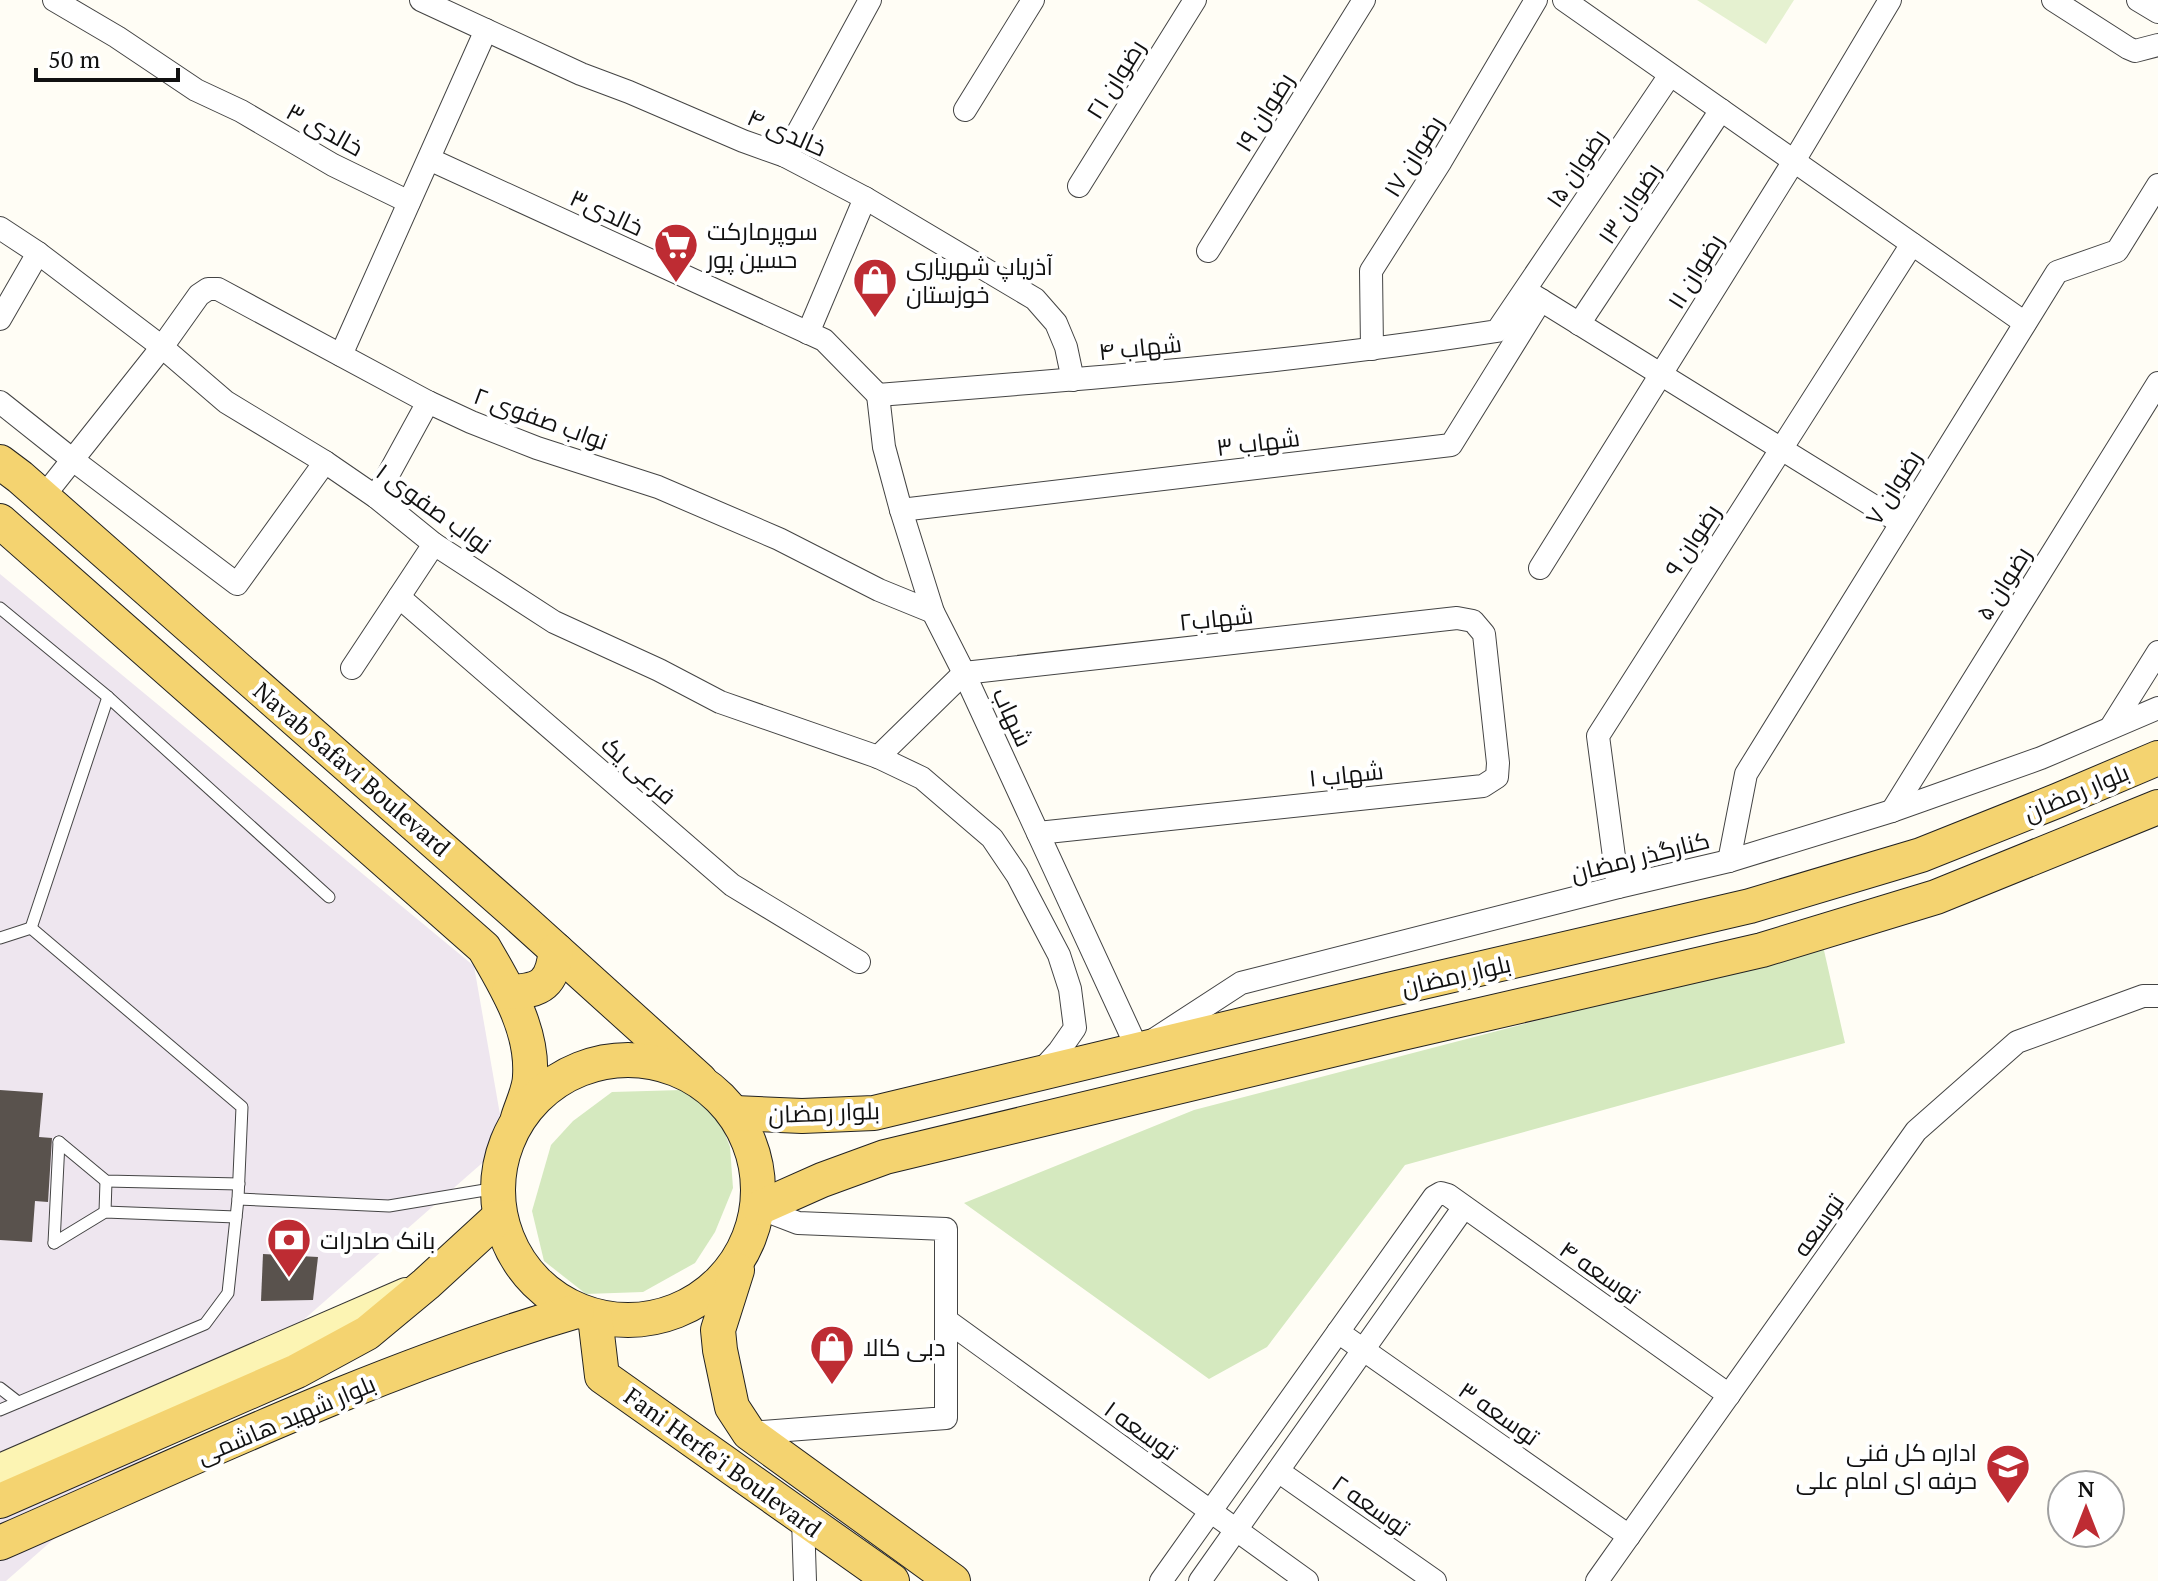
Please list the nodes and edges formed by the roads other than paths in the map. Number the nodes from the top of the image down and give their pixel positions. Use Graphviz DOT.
graph roads {
  1 [pos="54,0"];
  2 [pos="421,0"];
  3 [pos="1033,0"];
  4 [pos="1195,0"];
  5 [pos="1364,0"];
  6 [pos="1536,0"];
  7 [pos="1564,0"];
  8 [pos="1890,0"];
  9 [pos="2053,0"];
  10 [pos="2138,0"];
  11 [pos="866,1"];
  12 [pos="2158,12"];
  13 [pos="486,30"];
  14 [pos="2158,45"];
  15 [pos="1670,75"];
  16 [pos="965,110"];
  17 [pos="1721,110"];
  18 [pos="785,156"];
  19 [pos="429,159"];
  20 [pos="1794,161"];
  21 [pos="2158,185"];
  22 [pos="1079,186"];
  23 [pos="865,198"];
  24 [pos="409,202"];
  25 [pos="0,228"];
  26 [pos="1912,244"];
  27 [pos="1208,251"];
  28 [pos="38,253"];
  29 [pos="1533,295"];
  30 [pos="0,319"];
  31 [pos="2025,323"];
  32 [pos="1579,324"];
  33 [pos="808,333"];
  34 [pos="162,347"];
  35 [pos="1372,349"];
  36 [pos="341,355"];
  37 [pos="1661,374"];
  38 [pos="1073,380"];
  39 [pos="2158,383"];
  40 [pos="878,395"];
  41 [pos="0,402"];
  42 [pos="428,402"];
  43 [pos="1781,449"];
  44 [pos="73,460"];
  45 [pos="0,462"];
  46 [pos="325,462"];
  47 [pos="43,497"];
  48 [pos="376,497"];
  49 [pos="901,510"];
  50 [pos="0,521"];
  51 [pos="1901,523"];
  52 [pos="434,544"];
  53 [pos="1540,568"];
  54 [pos="399,597"];
  55 [pos="0,608"];
  56 [pos="933,612"];
  57 [pos="1473,621"];
  58 [pos="2158,652"];
  59 [pos="352,668"];
  60 [pos="964,673"];
  61 [pos="108,697"];
  62 [pos="2158,708"];
  63 [pos="2111,727"];
  64 [pos="878,757"];
  65 [pos="2158,758"];
  66 [pos="2158,807"];
  67 [pos="1892,811"];
  68 [pos="1038,833"];
  69 [pos="1729,861"];
  70 [pos="1618,887"];
  71 [pos="329,897"];
  72 [pos="31,928"];
  73 [pos="0,938"];
  74 [pos="556,950"];
  75 [pos="859,962"];
  76 [pos="1388,990"];
  77 [pos="509,992"];
  78 [pos="2158,996"];
  79 [pos="1398,1034"];
  80 [pos="1138,1050"];
  81 [pos="1039,1074"];
  82 [pos="700,1080"];
  83 [pos="735,1113"];
  84 [pos="518,1118"];
  85 [pos="106,1181"];
  86 [pos="239,1184"];
  87 [pos="238,1199"];
  88 [pos="498,1202"];
  89 [pos="1464,1207"];
  90 [pos="759,1208"];
  91 [pos="105,1212"];
  92 [pos="236,1217"];
  93 [pos="741,1259"];
  94 [pos="426,1284"];
  95 [pos="586,1314"];
  96 [pos="946,1320"];
  97 [pos="1338,1332"];
  98 [pos="1363,1350"];
  99 [pos="0,1388"];
  100 [pos="1729,1395"];
  101 [pos="18,1402"];
  102 [pos="0,1410"];
  103 [pos="749,1433"];
  104 [pos="0,1469"];
  105 [pos="1278,1471"];
  106 [pos="0,1501"];
  107 [pos="1211,1512"];
  108 [pos="803,1519"];
  109 [pos="1236,1530"];
  110 [pos="1629,1536"];
  111 [pos="0,1543"];
  112 [pos="805,1581"];
  113 [pos="892,1581"];
  114 [pos="953,1581"];
  115 [pos="1161,1581"];
  116 [pos="1200,1581"];
  117 [pos="1307,1581"];
  118 [pos="1435,1581"];
  119 [pos="1597,1581"];
  1 -- 24 [label="street, خالدی ۳"];
  2 -- 13 [label="street, خالدی ۴"];
  3 -- 16 [label="street"];
  4 -- 22 [label="street, رضوان ۲۱"];
  5 -- 27 [label="street, رضوان ۱۹"];
  6 -- 35 [label="street, رضوان ۱۷"];
  7 -- 15 [label="street"];
  8 -- 20 [label="street, رضوان ۱۱"];
  9 -- 14 [label="street"];
  10 -- 12 [label="street"];
  11 -- 18 [label="street"];
  13 -- 18 [label="street, خالدی ۴"];
  13 -- 19 [label="street"];
  15 -- 17 [label="street"];
  15 -- 29 [label="street, رضوان ۱۵"];
  17 -- 20 [label="street"];
  17 -- 32 [label="street, رضوان ۱۳"];
  18 -- 23 [label="street, خالدی ۴"];
  19 -- 24 [label="street"];
  19 -- 33 [label="street, خالدی۳"];
  20 -- 26 [label="street"];
  20 -- 37 [label="street, رضوان ۱۱"];
  21 -- 31 [label="street, رضوان ۷"];
  23 -- 33 [label="street"];
  23 -- 38 [label="street, خالدی ۴"];
  24 -- 36 [label="street"];
  25 -- 28 [label="street, نواب صفوی ۱"];
  26 -- 31 [label="street"];
  26 -- 43 [label="street, رضوان ۹"];
  28 -- 30 [label="street"];
  28 -- 34 [label="street, نواب صفوی ۱"];
  29 -- 32 [label="street"];
  29 -- 35 [label="street, شهاب ۴"];
  29 -- 49 [label="street, شهاب ۳"];
  31 -- 51 [label="street, رضوان ۷"];
  32 -- 37 [label="street"];
  33 -- 40 [label="street, خالدی۳"];
  34 -- 36 [label="street, نواب صفوی ۲"];
  34 -- 44 [label="street, نواب صفوی ۲"];
  34 -- 46 [label="street, نواب صفوی ۱"];
  35 -- 38 [label="street, شهاب ۴"];
  36 -- 42 [label="street, نواب صفوی ۲"];
  37 -- 43 [label="street"];
  37 -- 53 [label="street, رضوان ۱۱"];
  38 -- 40 [label="street, شهاب ۴"];
  39 -- 67 [label="street, رضوان ۵"];
  40 -- 49 [label="street, شهاب"];
  41 -- 44 [label="street"];
  42 -- 48 [label="street"];
  42 -- 56 [label="street, نواب صفوی ۲"];
  43 -- 51 [label="street"];
  43 -- 70 [label="street, رضوان ۹"];
  44 -- 46 [label="street"];
  44 -- 47 [label="street, نواب صفوی ۲"];
  45 -- 47 [label="main road, Navab Safavi Boulevard"];
  46 -- 48 [label="street, نواب صفوی ۱"];
  47 -- 74 [label="main road, Navab Safavi Boulevard"];
  48 -- 52 [label="street, نواب صفوی ۱"];
  49 -- 56 [label="street, شهاب"];
  50 -- 77 [label="main road, Navab Safavi Boulevard"];
  51 -- 69 [label="street, رضوان ۷"];
  52 -- 54 [label="street"];
  52 -- 64 [label="street, نواب صفوی ۱"];
  54 -- 59 [label="street"];
  54 -- 75 [label="street, فرعی یک"];
  55 -- 61 [label="lane"];
  56 -- 60 [label="street, شهاب"];
  57 -- 60 [label="street, شهاب۲"];
  57 -- 68 [label="street, شهاب ۱"];
  58 -- 63 [label="street"];
  60 -- 64 [label="street"];
  60 -- 68 [label="street, شهاب"];
  61 -- 71 [label="lane"];
  61 -- 72 [label="lane"];
  62 -- 63 [label="street, کنارگذر رمضان"];
  63 -- 67 [label="street, کنارگذر رمضان"];
  64 -- 81 [label="street, نواب صفوی ۱"];
  65 -- 76 [label="main road, بلوار رمضان"];
  66 -- 79 [label="main road, بلوار رمضان"];
  67 -- 69 [label="street, کنارگذر رمضان"];
  68 -- 80 [label="street, شهاب"];
  69 -- 70 [label="street, کنارگذر رمضان"];
  70 -- 80 [label="street, کنارگذر رمضان"];
  72 -- 73 [label="lane"];
  72 -- 86 [label="lane"];
  74 -- 77 [label="main road"];
  74 -- 82 [label="main road, Navab Safavi Boulevard"];
  76 -- 79 [label="main road"];
  76 -- 80 [label="main road, بلوار رمضان"];
  77 -- 84 [label="main road, Navab Safavi Boulevard"];
  78 -- 100 [label="street, توسعه"];
  79 -- 90 [label="main road, بلوار رمضان"];
  80 -- 81 [label="main road, بلوار رمضان"];
  81 -- 83 [label="main road, بلوار رمضان"];
  82 -- 83 [label="main road"];
  82 -- 84 [label="main road"];
  83 -- 90 [label="main road"];
  84 -- 88 [label="main road"];
  85 -- 86 [label="lane"];
  85 -- 91 [label="lane"];
  85 -- 91 [label="lane"];
  86 -- 87 [label="lane"];
  87 -- 88 [label="lane"];
  87 -- 92 [label="lane"];
  88 -- 94 [label="main road, بلوار شهید هاشمی"];
  88 -- 95 [label="main road"];
  89 -- 97 [label="street, توسعه ۴"];
  89 -- 98 [label="street"];
  89 -- 100 [label="street, توسعه ۴"];
  90 -- 93 [label="main road"];
  90 -- 96 [label="street"];
  91 -- 92 [label="lane"];
  92 -- 101 [label="lane"];
  93 -- 95 [label="main road"];
  93 -- 103 [label="main road"];
  94 -- 104 [label="street"];
  94 -- 106 [label="main road, بلوار شهید هاشمی"];
  95 -- 108 [label="main road, Fani Herfe'i Boulevard"];
  95 -- 111 [label="main road, بلوار شهید هاشمی"];
  96 -- 103 [label="street"];
  96 -- 107 [label="street, توسعه ۱"];
  97 -- 98 [label="street, توسعه ۳"];
  97 -- 107 [label="street"];
  98 -- 105 [label="street"];
  98 -- 110 [label="street, توسعه ۳"];
  99 -- 101 [label="lane"];
  100 -- 110 [label="street, توسعه"];
  101 -- 102 [label="lane"];
  103 -- 114 [label="main road"];
  105 -- 109 [label="street"];
  105 -- 118 [label="street, توسعه ۲"];
  107 -- 109 [label="street, توسعه ۱"];
  107 -- 115 [label="street"];
  108 -- 112 [label="street"];
  108 -- 113 [label="main road, Fani Herfe'i Boulevard"];
  109 -- 116 [label="street"];
  109 -- 117 [label="street, توسعه ۱"];
  110 -- 119 [label="street, توسعه"];
}
